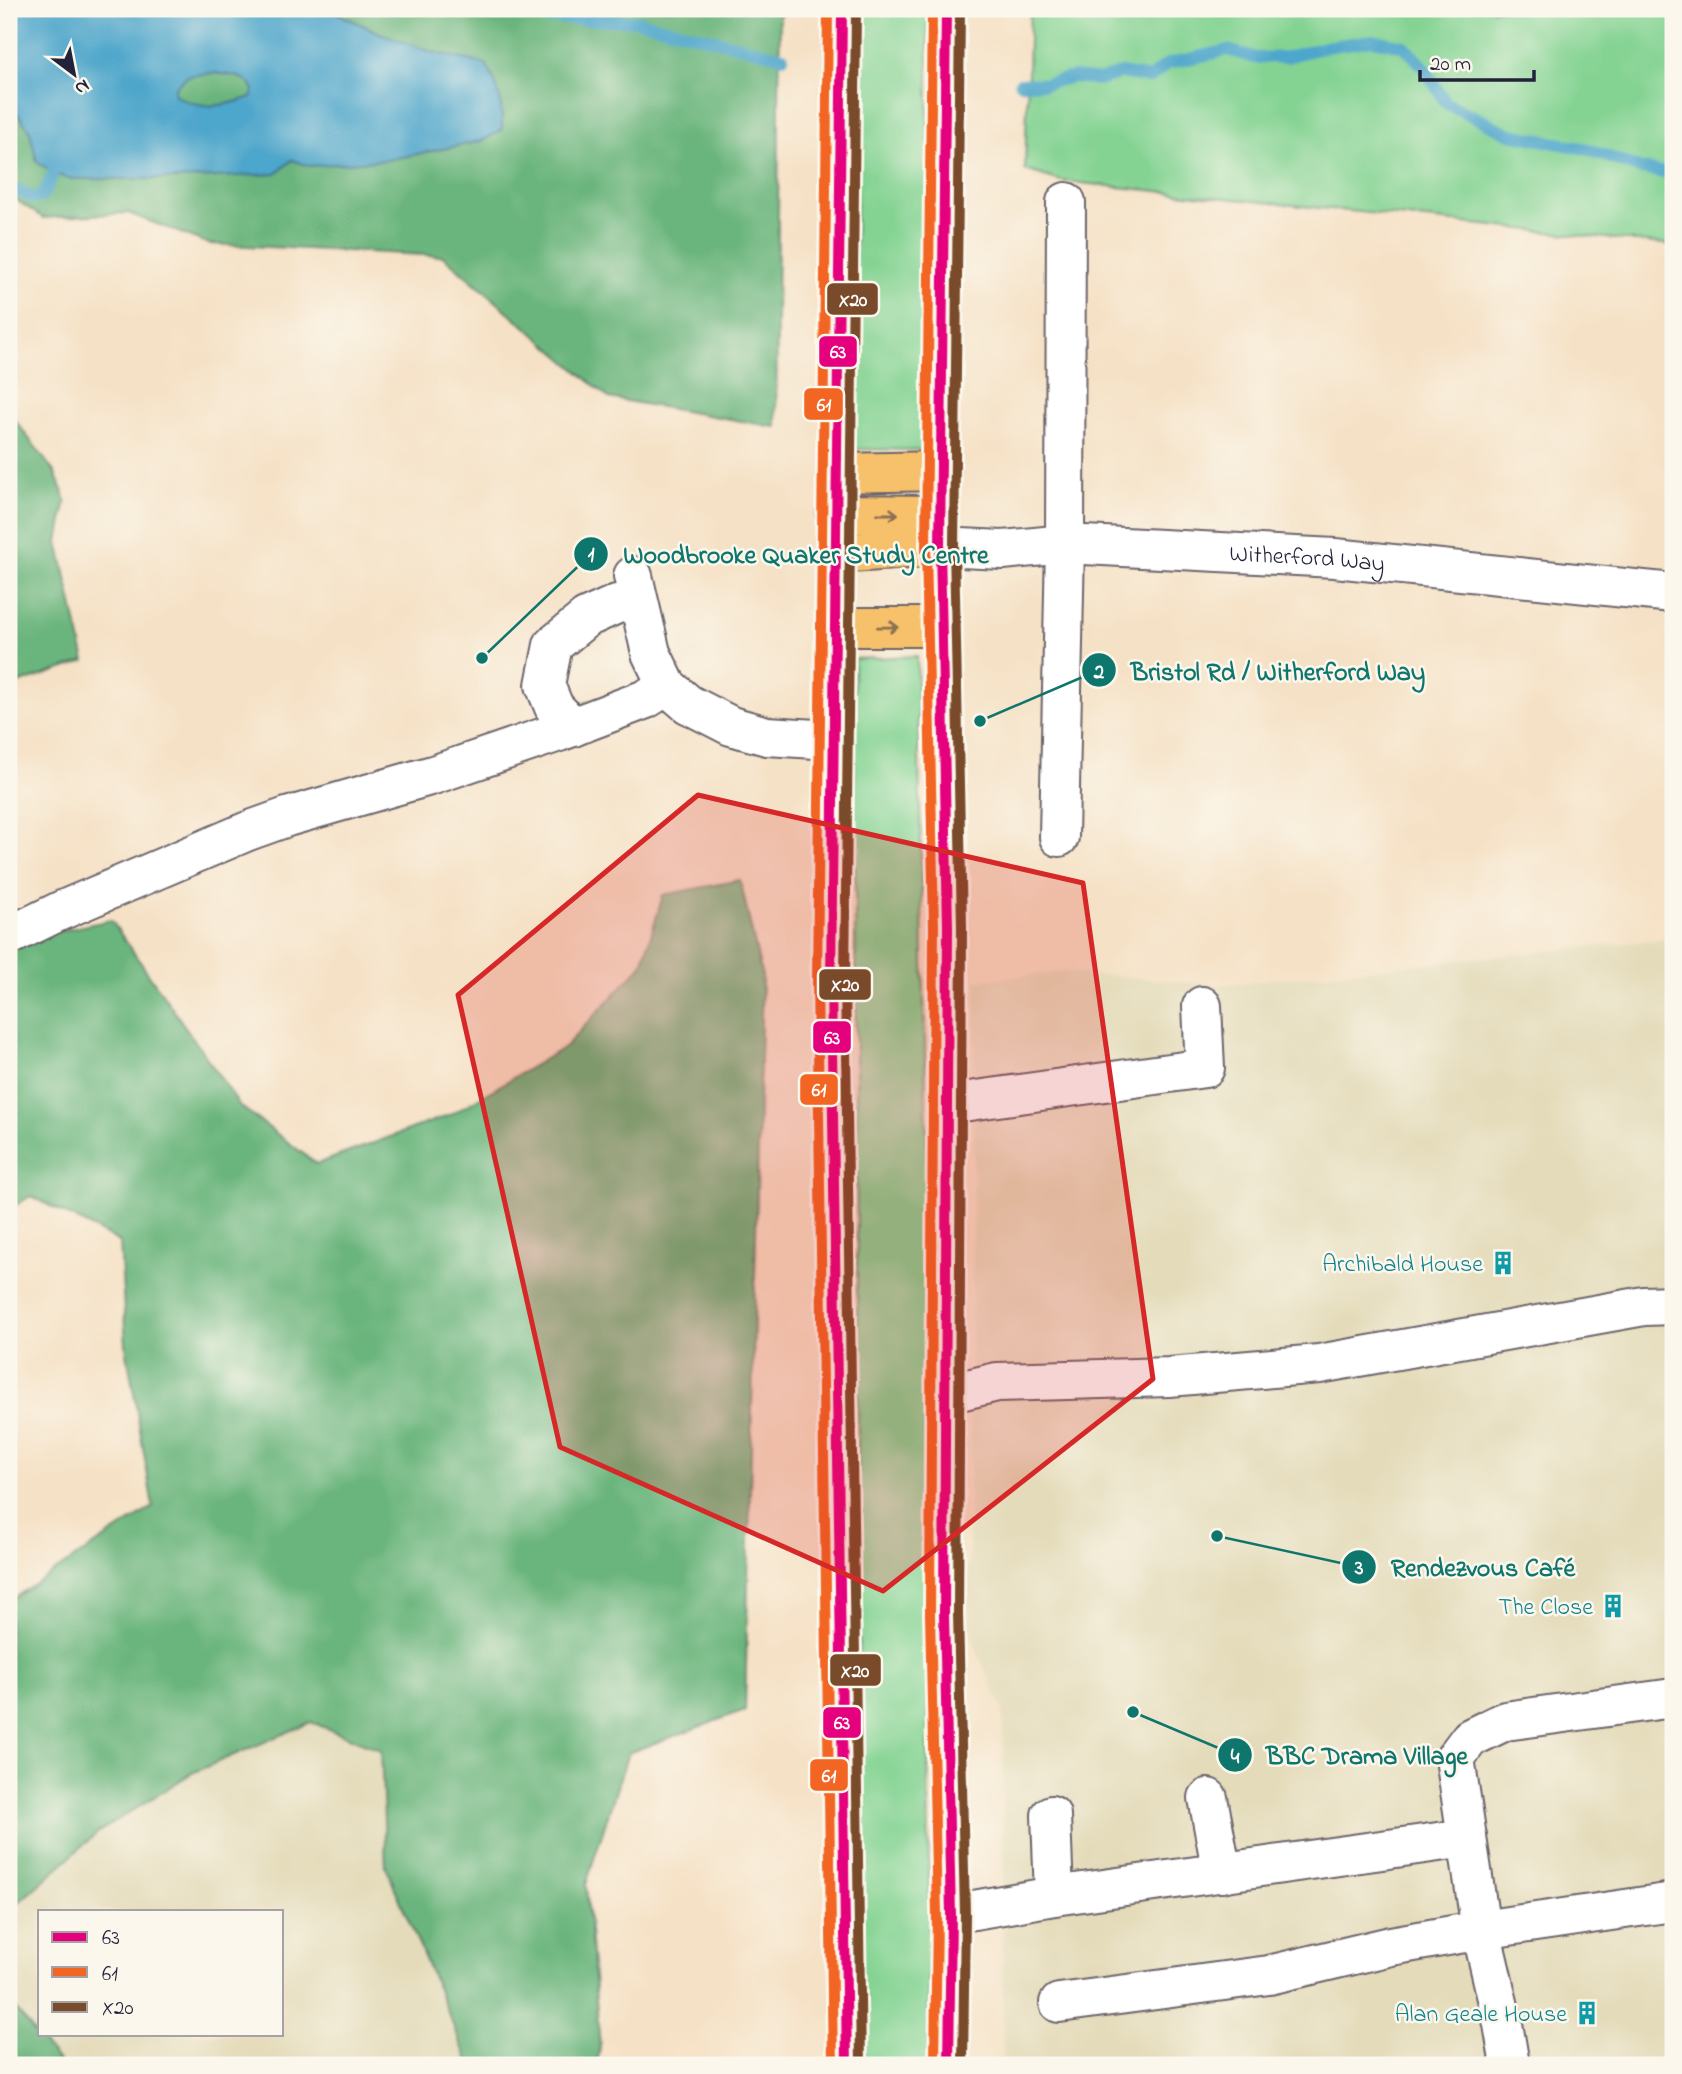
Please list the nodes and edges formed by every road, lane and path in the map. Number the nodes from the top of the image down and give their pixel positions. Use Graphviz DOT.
graph roads {
  1 [pos="842,9"];
  2 [pos="946,9"];
  3 [pos="1066,202"];
  4 [pos="942,471"];
  5 [pos="836,473"];
  6 [pos="835,514"];
  7 [pos="941,531"];
  8 [pos="1065,544"];
  9 [pos="835,554"];
  10 [pos="1673,593"];
  11 [pos="834,627"];
  12 [pos="941,627"];
  13 [pos="667,686"];
  14 [pos="573,727"];
  15 [pos="833,740"];
  16 [pos="1059,837"];
  17 [pos="9,936"];
  18 [pos="1202,1006"];
  19 [pos="948,1104"];
  20 [pos="1673,1305"];
  21 [pos="947,1394"];
  22 [pos="1673,1698"];
  23 [pos="1208,1798"];
  24 [pos="1051,1815"];
  25 [pos="1467,1838"];
  26 [pos="1222,1873"];
  27 [pos="1054,1896"];
  28 [pos="1673,1902"];
  29 [pos="951,1914"];
  30 [pos="1481,1930"];
  31 [pos="1059,2003"];
  32 [pos="847,2065"];
  33 [pos="949,2065"];
  34 [pos="1510,2065"];
  1 -- 5 [label="highway"];
  2 -- 4 [label="highway"];
  3 -- 8 [label="street"];
  4 -- 5 [label="highway"];
  4 -- 7 [label="highway"];
  5 -- 6 [label="highway"];
  6 -- 7 [label="highway, one-way"];
  6 -- 9 [label="highway"];
  7 -- 8 [label="street, Witherford Way"];
  7 -- 9 [label="highway"];
  7 -- 12 [label="highway"];
  8 -- 10 [label="street, Witherford Way"];
  8 -- 16 [label="street"];
  9 -- 11 [label="highway"];
  11 -- 12 [label="highway, one-way"];
  11 -- 15 [label="highway"];
  12 -- 19 [label="highway"];
  13 -- 14 [label="street"];
  13 -- 14 [label="street"];
  13 -- 15 [label="street"];
  14 -- 17 [label="street"];
  15 -- 32 [label="highway"];
  18 -- 19 [label="street"];
  19 -- 21 [label="highway"];
  20 -- 21 [label="street"];
  21 -- 29 [label="highway"];
  22 -- 25 [label="street"];
  23 -- 26 [label="street"];
  24 -- 27 [label="street"];
  25 -- 26 [label="street"];
  25 -- 30 [label="street"];
  26 -- 27 [label="street"];
  27 -- 29 [label="street"];
  28 -- 30 [label="street"];
  29 -- 33 [label="highway"];
  30 -- 31 [label="street"];
  30 -- 34 [label="street"];
}
